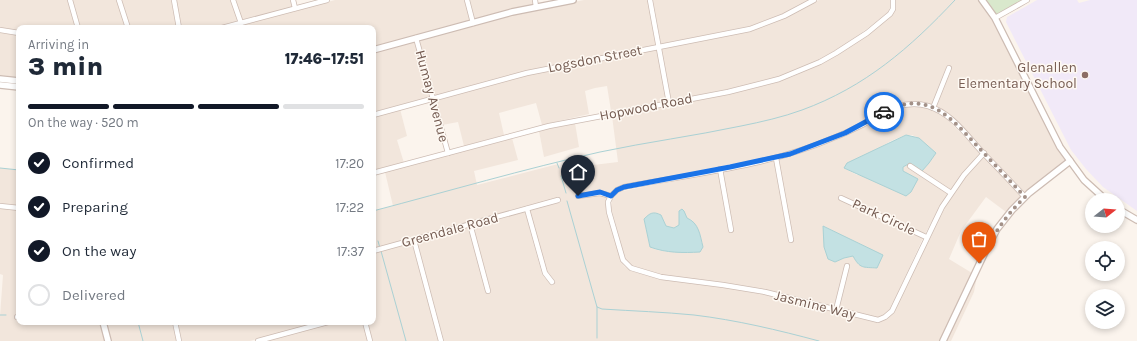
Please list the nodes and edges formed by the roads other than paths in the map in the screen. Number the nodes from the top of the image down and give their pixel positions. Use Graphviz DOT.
graph roads {
  1 [pos="70,0"];
  2 [pos="119,0"];
  3 [pos="174,0"];
  4 [pos="233,0"];
  5 [pos="293,0"];
  6 [pos="327,0"];
  7 [pos="467,0"];
  8 [pos="535,0"];
  9 [pos="573,0"];
  10 [pos="650,0"];
  11 [pos="814,0"];
  12 [pos="893,0"];
  13 [pos="982,0"];
  14 [pos="1027,0"];
  15 [pos="536,7"];
  16 [pos="295,8"];
  17 [pos="995,18"];
  18 [pos="241,23"];
  19 [pos="473,23"];
  20 [pos="77,25"];
  21 [pos="127,25"];
  22 [pos="178,25"];
  23 [pos="233,25"];
  24 [pos="0,30"];
  25 [pos="16,33"];
  26 [pos="416,38"];
  27 [pos="659,47"];
  28 [pos="376,49"];
  29 [pos="949,68"];
  30 [pos="0,79"];
  31 [pos="16,81"];
  32 [pos="0,85"];
  33 [pos="16,87"];
  34 [pos="432,98"];
  35 [pos="669,103"];
  36 [pos="933,108"];
  37 [pos="376,113"];
  38 [pos="448,153"];
  39 [pos="984,153"];
  40 [pos="776,158"];
  41 [pos="1070,161"];
  42 [pos="910,166"];
  43 [pos="720,169"];
  44 [pos="376,172"];
  45 [pos="951,193"];
  46 [pos="1098,193"];
  47 [pos="578,196"];
  48 [pos="611,196"];
  49 [pos="1025,197"];
  50 [pos="841,198"];
  51 [pos="558,200"];
  52 [pos="0,206"];
  53 [pos="16,208"];
  54 [pos="527,209"];
  55 [pos="1125,213"];
  56 [pos="1137,220"];
  57 [pos="470,224"];
  58 [pos="731,230"];
  59 [pos="926,237"];
  60 [pos="414,240"];
  61 [pos="791,240"];
  62 [pos="376,250"];
  63 [pos="847,266"];
  64 [pos="552,282"];
  65 [pos="488,291"];
  66 [pos="836,310"];
  67 [pos="104,325"];
  68 [pos="176,325"];
  69 [pos="317,325"];
  70 [pos="366,325"];
  71 [pos="108,341"];
  72 [pos="180,341"];
  73 [pos="258,341"];
  74 [pos="370,341"];
  75 [pos="441,341"];
  76 [pos="943,341"];
  1 -- 20 [label="street"];
  2 -- 21 [label="street"];
  3 -- 22 [label="street"];
  4 -- 18 [label="street"];
  5 -- 16 [label="street"];
  6 -- 16 [label="street"];
  7 -- 19 [label="street"];
  8 -- 15 [label="street"];
  9 -- 15 [label="street"];
  10 -- 27 [label="street"];
  11 -- 27 [label="street, Logsdon Street"];
  12 -- 35 [label="street, Hopwood Road"];
  13 -- 17 [label="street"];
  14 -- 17 [label="street"];
  15 -- 19 [label="street"];
  16 -- 18 [label="street"];
  17 -- 41 [label="street"];
  18 -- 23 [label="street"];
  19 -- 26 [label="street"];
  24 -- 25 [label="street"];
  26 -- 28 [label="street"];
  26 -- 34 [label="street, Humay Avenue"];
  27 -- 34 [label="street, Logsdon Street"];
  27 -- 35 [label="street"];
  29 -- 36 [label="street"];
  30 -- 31 [label="street"];
  32 -- 33 [label="street"];
  34 -- 37 [label="street, Logsdon Street"];
  34 -- 38 [label="street, Humay Avenue"];
  35 -- 38 [label="street, Hopwood Road"];
  36 -- 39 [label="street"];
  36 -- 40 [label="street"];
  38 -- 44 [label="street, Hopwood Road"];
  39 -- 45 [label="street, Jasmine Way"];
  39 -- 49 [label="street"];
  40 -- 43 [label="street"];
  40 -- 61 [label="street"];
  41 -- 46 [label="street"];
  41 -- 49 [label="street"];
  42 -- 45 [label="street"];
  43 -- 48 [label="street"];
  43 -- 58 [label="street"];
  45 -- 59 [label="street, Jasmine Way"];
  47 -- 48 [label="street"];
  48 -- 66 [label="street, Jasmine Way"];
  49 -- 76 [label="street"];
  50 -- 59 [label="street, Park Circle"];
  51 -- 54 [label="street, Greendale Road"];
  52 -- 53 [label="street"];
  54 -- 57 [label="street, Greendale Road"];
  54 -- 64 [label="street"];
  55 -- 56 [label="street"];
  57 -- 60 [label="street, Greendale Road"];
  57 -- 65 [label="street"];
  59 -- 66 [label="street, Jasmine Way"];
  60 -- 62 [label="street, Greendale Road"];
  60 -- 75 [label="street"];
  63 -- 66 [label="street"];
  67 -- 71 [label="street"];
  68 -- 72 [label="street"];
  69 -- 73 [label="street"];
  70 -- 74 [label="street"];
}
